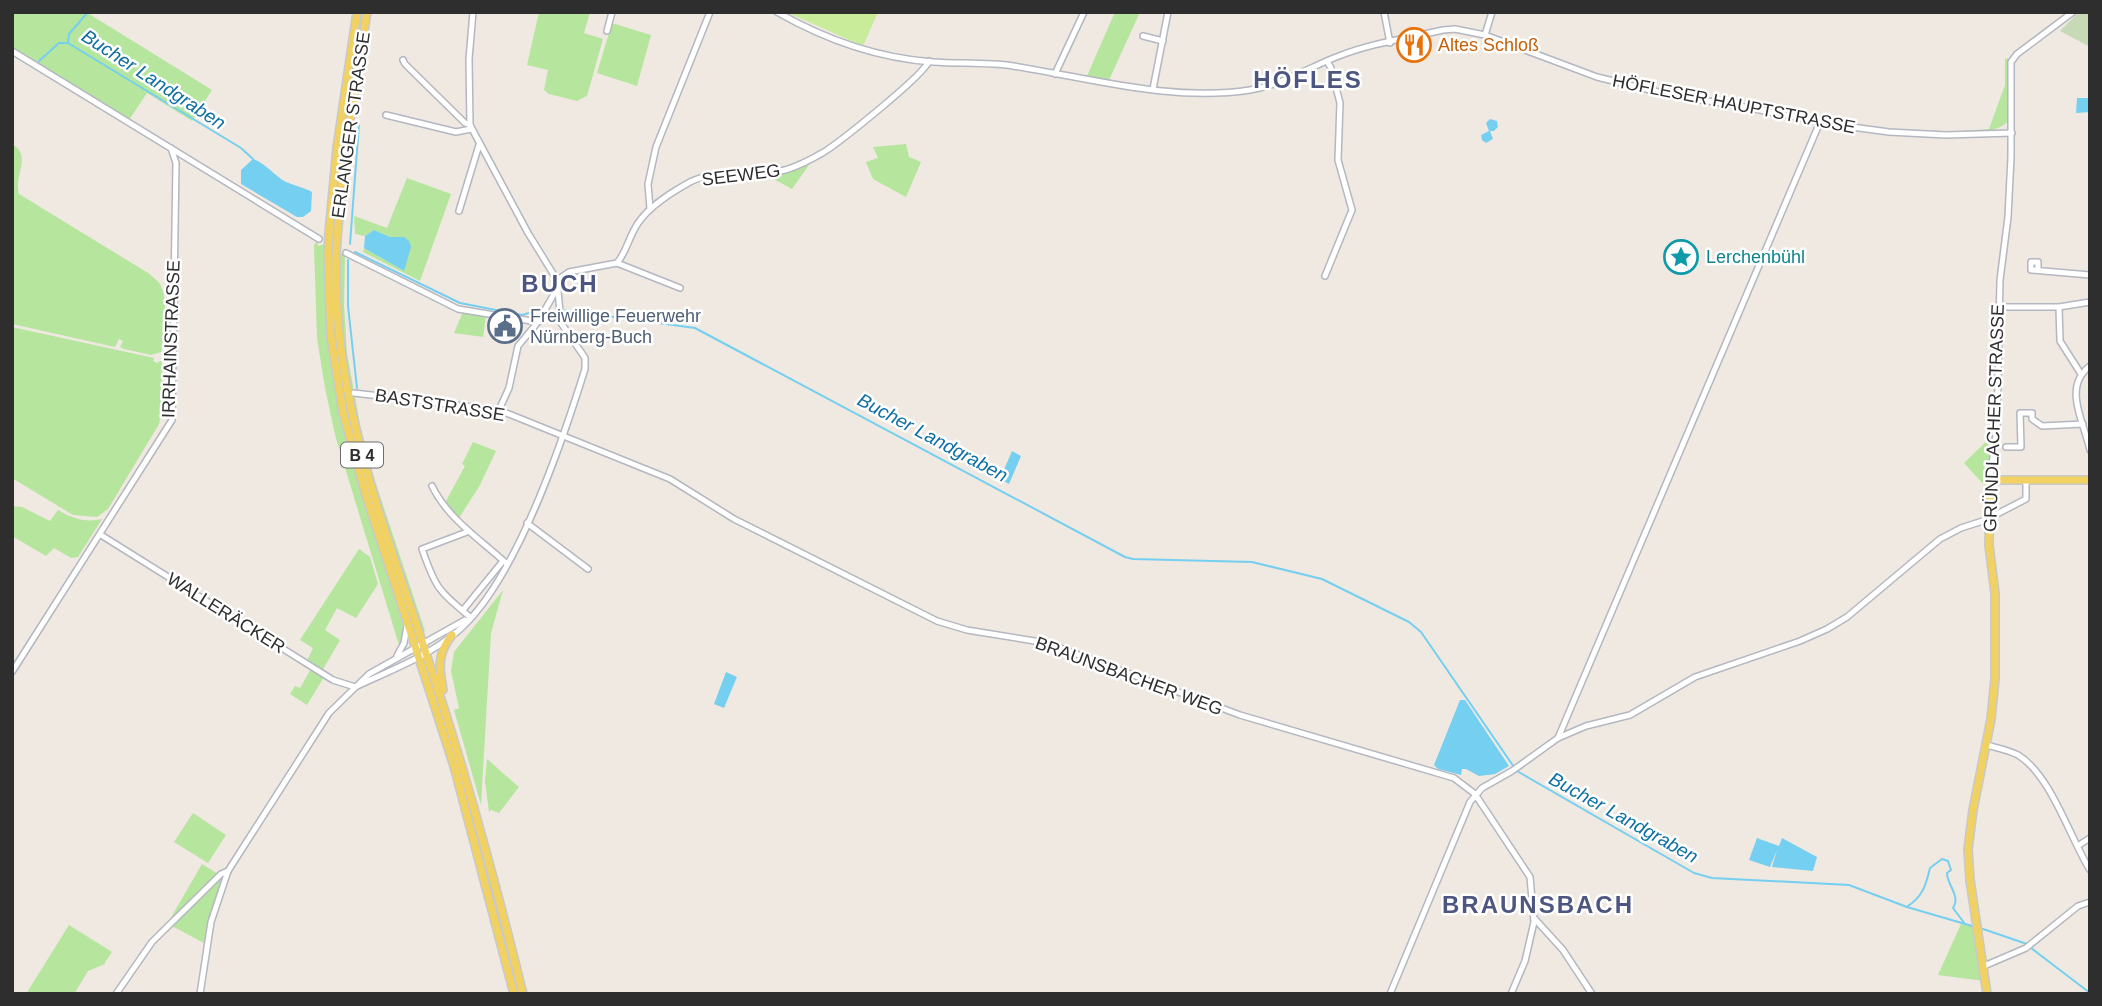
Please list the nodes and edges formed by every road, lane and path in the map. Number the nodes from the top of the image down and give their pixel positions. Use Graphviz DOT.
graph roads {
  1 [pos="357,12"];
  2 [pos="367,12"];
  3 [pos="473,12"];
  4 [pos="612,12"];
  5 [pos="710,12"];
  6 [pos="777,12"];
  7 [pos="1084,12"];
  8 [pos="1168,12"];
  9 [pos="1384,12"];
  10 [pos="1492,12"];
  11 [pos="2073,12"];
  12 [pos="607,30"];
  13 [pos="1485,35"];
  14 [pos="1143,36"];
  15 [pos="1163,41"];
  16 [pos="1390,43"];
  17 [pos="12,51"];
  18 [pos="403,60"];
  19 [pos="929,61"];
  20 [pos="1327,61"];
  21 [pos="1055,74"];
  22 [pos="1153,89"];
  23 [pos="386,115"];
  24 [pos="1820,122"];
  25 [pos="470,127"];
  26 [pos="2012,133"];
  27 [pos="479,145"];
  28 [pos="171,148"];
  29 [pos="186,157"];
  30 [pos="176,163"];
  31 [pos="650,209"];
  32 [pos="459,211"];
  33 [pos="319,239"];
  34 [pos="346,253"];
  35 [pos="617,263"];
  36 [pos="2038,269"];
  37 [pos="2090,275"];
  38 [pos="1325,276"];
  39 [pos="557,280"];
  40 [pos="558,287"];
  41 [pos="680,288"];
  42 [pos="2090,302"];
  43 [pos="2006,307"];
  44 [pos="2059,307"];
  45 [pos="538,322"];
  46 [pos="2090,366"];
  47 [pos="2081,374"];
  48 [pos="354,393"];
  49 [pos="499,410"];
  50 [pos="2083,424"];
  51 [pos="563,436"];
  52 [pos="2006,447"];
  53 [pos="2090,450"];
  54 [pos="1990,480"];
  55 [pos="2090,480"];
  56 [pos="2026,482"];
  57 [pos="432,486"];
  58 [pos="1989,517"];
  59 [pos="527,523"];
  60 [pos="467,532"];
  61 [pos="100,535"];
  62 [pos="505,563"];
  63 [pos="588,569"];
  64 [pos="463,610"];
  65 [pos="470,617"];
  66 [pos="407,621"];
  67 [pos="452,635"];
  68 [pos="421,650"];
  69 [pos="395,658"];
  70 [pos="12,672"];
  71 [pos="355,687"];
  72 [pos="443,705"];
  73 [pos="1558,738"];
  74 [pos="1987,745"];
  75 [pos="1475,794"];
  76 [pos="2090,838"];
  77 [pos="2079,845"];
  78 [pos="2090,870"];
  79 [pos="228,871"];
  80 [pos="2090,902"];
  81 [pos="1534,918"];
  82 [pos="1984,967"];
  83 [pos="116,994"];
  84 [pos="200,994"];
  85 [pos="514,994"];
  86 [pos="523,994"];
  87 [pos="1390,994"];
  88 [pos="1511,994"];
  89 [pos="1591,994"];
  90 [pos="1987,994"];
  1 -- 66 [label="main road, ERLANGER STRASSE / B 4, bridge"];
  2 -- 68 [label="main road, ERLANGER STRASSE / B 4, bridge"];
  3 -- 25 [label="street"];
  4 -- 12 [label="street"];
  5 -- 31 [label="street"];
  6 -- 19 [label="street, HÖFLESER HAUPTSTRASSE"];
  7 -- 21 [label="street"];
  8 -- 15 [label="street"];
  9 -- 16 [label="street"];
  10 -- 13 [label="street"];
  11 -- 26 [label="street, GRÜNDLACHER STRASSE"];
  13 -- 16 [label="street, HÖFLESER HAUPTSTRASSE"];
  13 -- 24 [label="street, HÖFLESER HAUPTSTRASSE"];
  14 -- 15 [label="street"];
  15 -- 22 [label="street"];
  16 -- 20 [label="street, HÖFLESER HAUPTSTRASSE"];
  17 -- 28 [label="street"];
  18 -- 25 [label="street"];
  19 -- 21 [label="street, HÖFLESER HAUPTSTRASSE"];
  19 -- 31 [label="street, SEEWEG"];
  20 -- 22 [label="street, HÖFLESER HAUPTSTRASSE"];
  20 -- 38 [label="street"];
  21 -- 22 [label="street, HÖFLESER HAUPTSTRASSE"];
  23 -- 25 [label="street"];
  24 -- 26 [label="street, HÖFLESER HAUPTSTRASSE"];
  24 -- 73 [label="street"];
  25 -- 27 [label="street"];
  26 -- 54 [label="street, GRÜNDLACHER STRASSE"];
  27 -- 32 [label="street"];
  27 -- 39 [label="street"];
  28 -- 29 [label="street"];
  28 -- 30 [label="street, IRRHAINSTRASSE"];
  29 -- 30 [label="street"];
  29 -- 33 [label="street"];
  30 -- 61 [label="street, IRRHAINSTRASSE"];
  31 -- 35 [label="street, SEEWEG"];
  34 -- 45 [label="street"];
  35 -- 39 [label="street"];
  35 -- 41 [label="street"];
  36 -- 37 [label="street"];
  39 -- 40 [label="street"];
  40 -- 45 [label="street"];
  40 -- 51 [label="street"];
  42 -- 44 [label="street"];
  43 -- 44 [label="street"];
  44 -- 47 [label="street"];
  45 -- 49 [label="street"];
  46 -- 47 [label="street"];
  47 -- 50 [label="street"];
  48 -- 49 [label="street, BASTSTRASSE"];
  49 -- 51 [label="street, BASTSTRASSE"];
  50 -- 52 [label="street"];
  50 -- 53 [label="street"];
  51 -- 59 [label="street"];
  51 -- 75 [label="street, BRAUNSBACHER WEG"];
  54 -- 56 [label="main road"];
  54 -- 58 [label="main road, GRÜNDLACHER STRASSE"];
  55 -- 56 [label="main road"];
  56 -- 58 [label="street"];
  57 -- 60 [label="street"];
  58 -- 73 [label="street"];
  58 -- 74 [label="main road, GRÜNDLACHER STRASSE"];
  59 -- 62 [label="street"];
  59 -- 63 [label="street"];
  60 -- 62 [label="street"];
  60 -- 64 [label="street"];
  61 -- 70 [label="street, IRRHAINSTRASSE"];
  61 -- 71 [label="street, WALLERÄCKER"];
  62 -- 64 [label="street"];
  62 -- 65 [label="street"];
  64 -- 65 [label="street"];
  65 -- 67 [label="street"];
  65 -- 68 [label="street"];
  66 -- 68 [label="main road, B 4"];
  66 -- 69 [label="street"];
  67 -- 68 [label="street"];
  67 -- 72 [label="main road, B 4"];
  68 -- 69 [label="street"];
  68 -- 71 [label="street"];
  68 -- 72 [label="main road, B 4"];
  68 -- 85 [label="main road, B 4"];
  69 -- 71 [label="street"];
  71 -- 79 [label="street"];
  72 -- 86 [label="main road, B 4"];
  73 -- 75 [label="street"];
  74 -- 77 [label="street"];
  74 -- 82 [label="main road, GRÜNDLACHER STRASSE"];
  75 -- 81 [label="street"];
  75 -- 87 [label="street"];
  76 -- 77 [label="street"];
  77 -- 78 [label="street"];
  79 -- 83 [label="street"];
  79 -- 84 [label="street"];
  80 -- 82 [label="street"];
  81 -- 88 [label="street"];
  81 -- 89 [label="street"];
  82 -- 90 [label="main road, GRÜNDLACHER STRASSE"];
}
